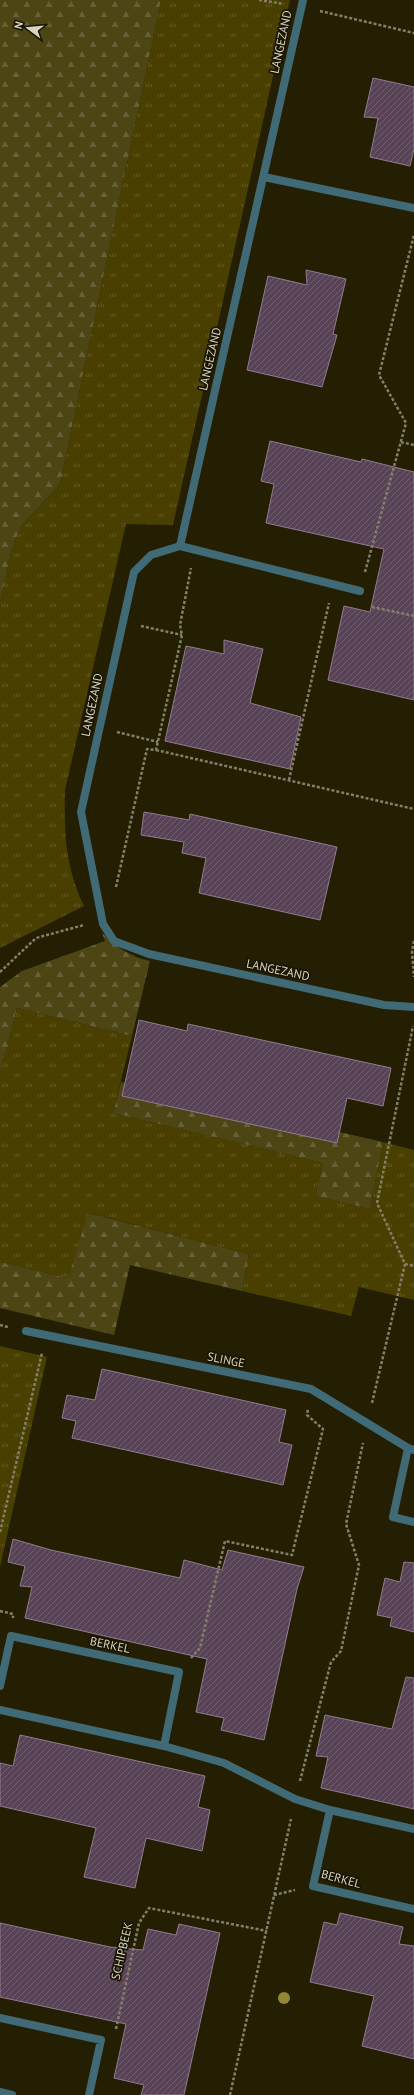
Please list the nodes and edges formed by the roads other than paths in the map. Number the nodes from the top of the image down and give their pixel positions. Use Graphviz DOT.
graph roads {
  1 [pos="302,3"];
  2 [pos="264,177"];
  3 [pos="414,208"];
  4 [pos="180,546"];
  5 [pos="360,591"];
  6 [pos="414,1007"];
  7 [pos="26,1331"];
  8 [pos="411,1449"];
  9 [pos="414,1522"];
  10 [pos="0,1686"];
  11 [pos="0,1710"];
  12 [pos="164,1746"];
  13 [pos="330,1810"];
  14 [pos="414,1829"];
  15 [pos="414,1909"];
  16 [pos="0,2018"];
  17 [pos="0,2092"];
  18 [pos="12,2095"];
  19 [pos="89,2095"];
  1 -- 2 [label="street, LANGEZAND"];
  2 -- 3 [label="street"];
  2 -- 4 [label="street, LANGEZAND"];
  4 -- 5 [label="street, LANGEZAND"];
  4 -- 6 [label="street, LANGEZAND"];
  7 -- 8 [label="street, SLINGE"];
  8 -- 9 [label="street, SLINGE"];
  10 -- 12 [label="street, BERKEL"];
  11 -- 12 [label="street"];
  12 -- 13 [label="street"];
  13 -- 14 [label="street"];
  13 -- 15 [label="street, BERKEL"];
  16 -- 19 [label="street"];
  17 -- 18 [label="street"];
}
